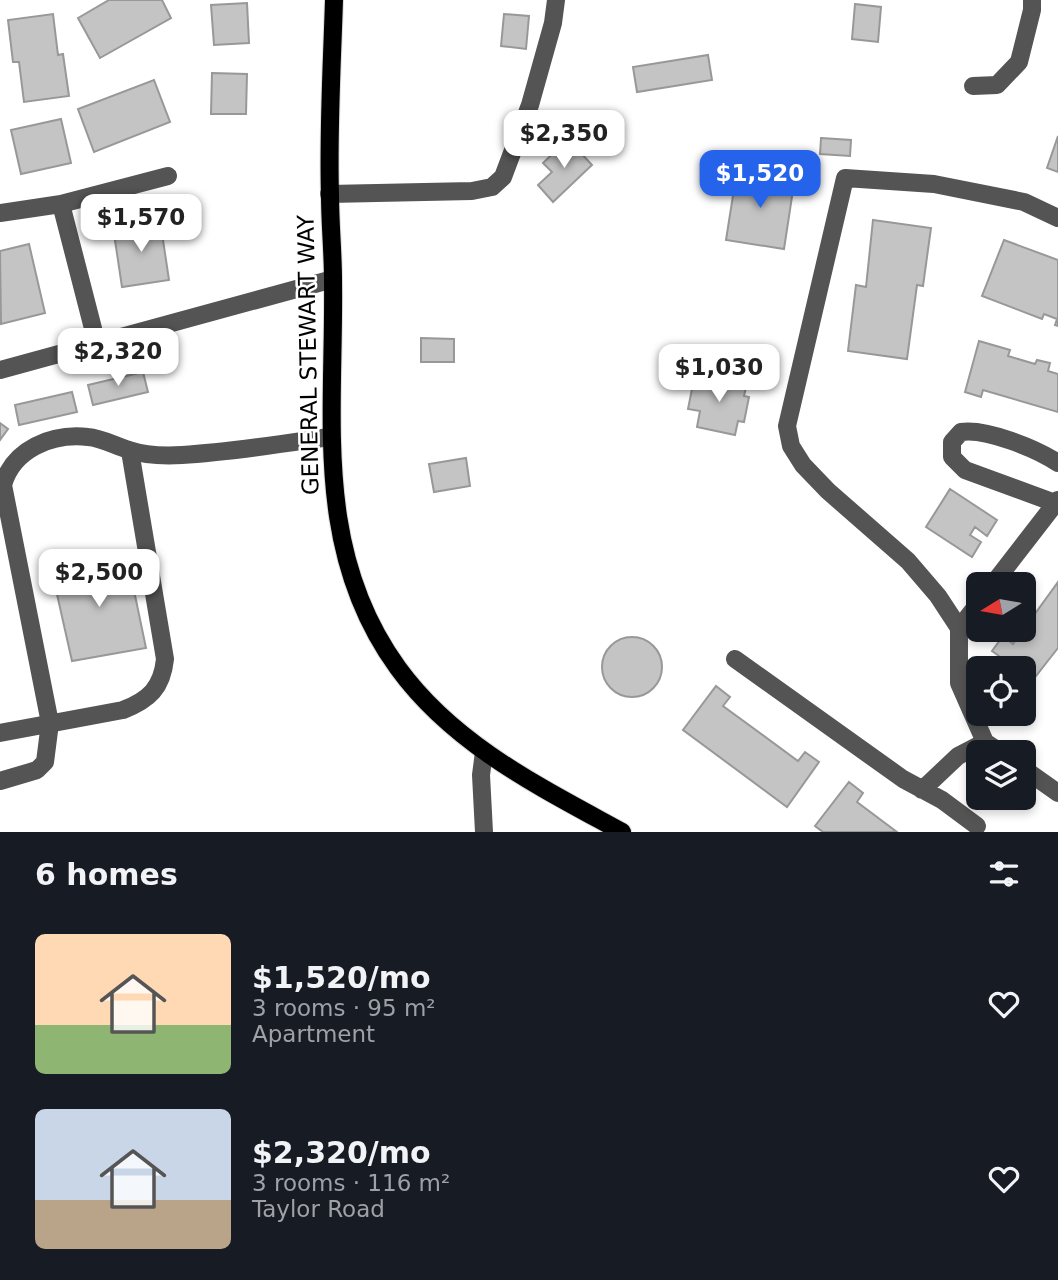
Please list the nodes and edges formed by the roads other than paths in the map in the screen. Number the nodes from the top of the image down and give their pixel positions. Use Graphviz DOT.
graph roads {
  1 [pos="334,0"];
  2 [pos="556,0"];
  3 [pos="1031,0"];
  4 [pos="973,86"];
  5 [pos="168,176"];
  6 [pos="330,194"];
  7 [pos="61,204"];
  8 [pos="0,213"];
  9 [pos="1058,218"];
  10 [pos="333,279"];
  11 [pos="97,344"];
  12 [pos="0,370"];
  13 [pos="330,437"];
  14 [pos="130,451"];
  15 [pos="1058,463"];
  16 [pos="1057,501"];
  17 [pos="1002,572"];
  18 [pos="966,619"];
  19 [pos="959,628"];
  20 [pos="735,659"];
  21 [pos="50,723"];
  22 [pos="0,733"];
  23 [pos="984,740"];
  24 [pos="484,752"];
  25 [pos="966,752"];
  26 [pos="1036,777"];
  27 [pos="0,781"];
  28 [pos="922,790"];
  29 [pos="1058,793"];
  30 [pos="977,826"];
  31 [pos="484,832"];
  32 [pos="621,832"];
  1 -- 6 [label="main road, GENERAL STEWART WAY"];
  2 -- 6 [label="street"];
  3 -- 4 [label="street"];
  5 -- 7 [label="street"];
  6 -- 10 [label="main road, GENERAL STEWART WAY"];
  7 -- 8 [label="street"];
  7 -- 11 [label="street"];
  9 -- 19 [label="street"];
  10 -- 11 [label="street"];
  10 -- 13 [label="main road, GENERAL STEWART WAY"];
  11 -- 12 [label="street"];
  13 -- 14 [label="street"];
  13 -- 24 [label="main road, GENERAL STEWART WAY"];
  14 -- 21 [label="street"];
  14 -- 21 [label="street"];
  15 -- 16 [label="street"];
  16 -- 17 [label="street"];
  18 -- 19 [label="street"];
  19 -- 23 [label="street"];
  20 -- 28 [label="street"];
  21 -- 22 [label="street"];
  21 -- 27 [label="street"];
  24 -- 31 [label="street"];
  24 -- 32 [label="main road, GENERAL STEWART WAY"];
  25 -- 28 [label="street"];
  26 -- 29 [label="street"];
  28 -- 30 [label="street"];
}
